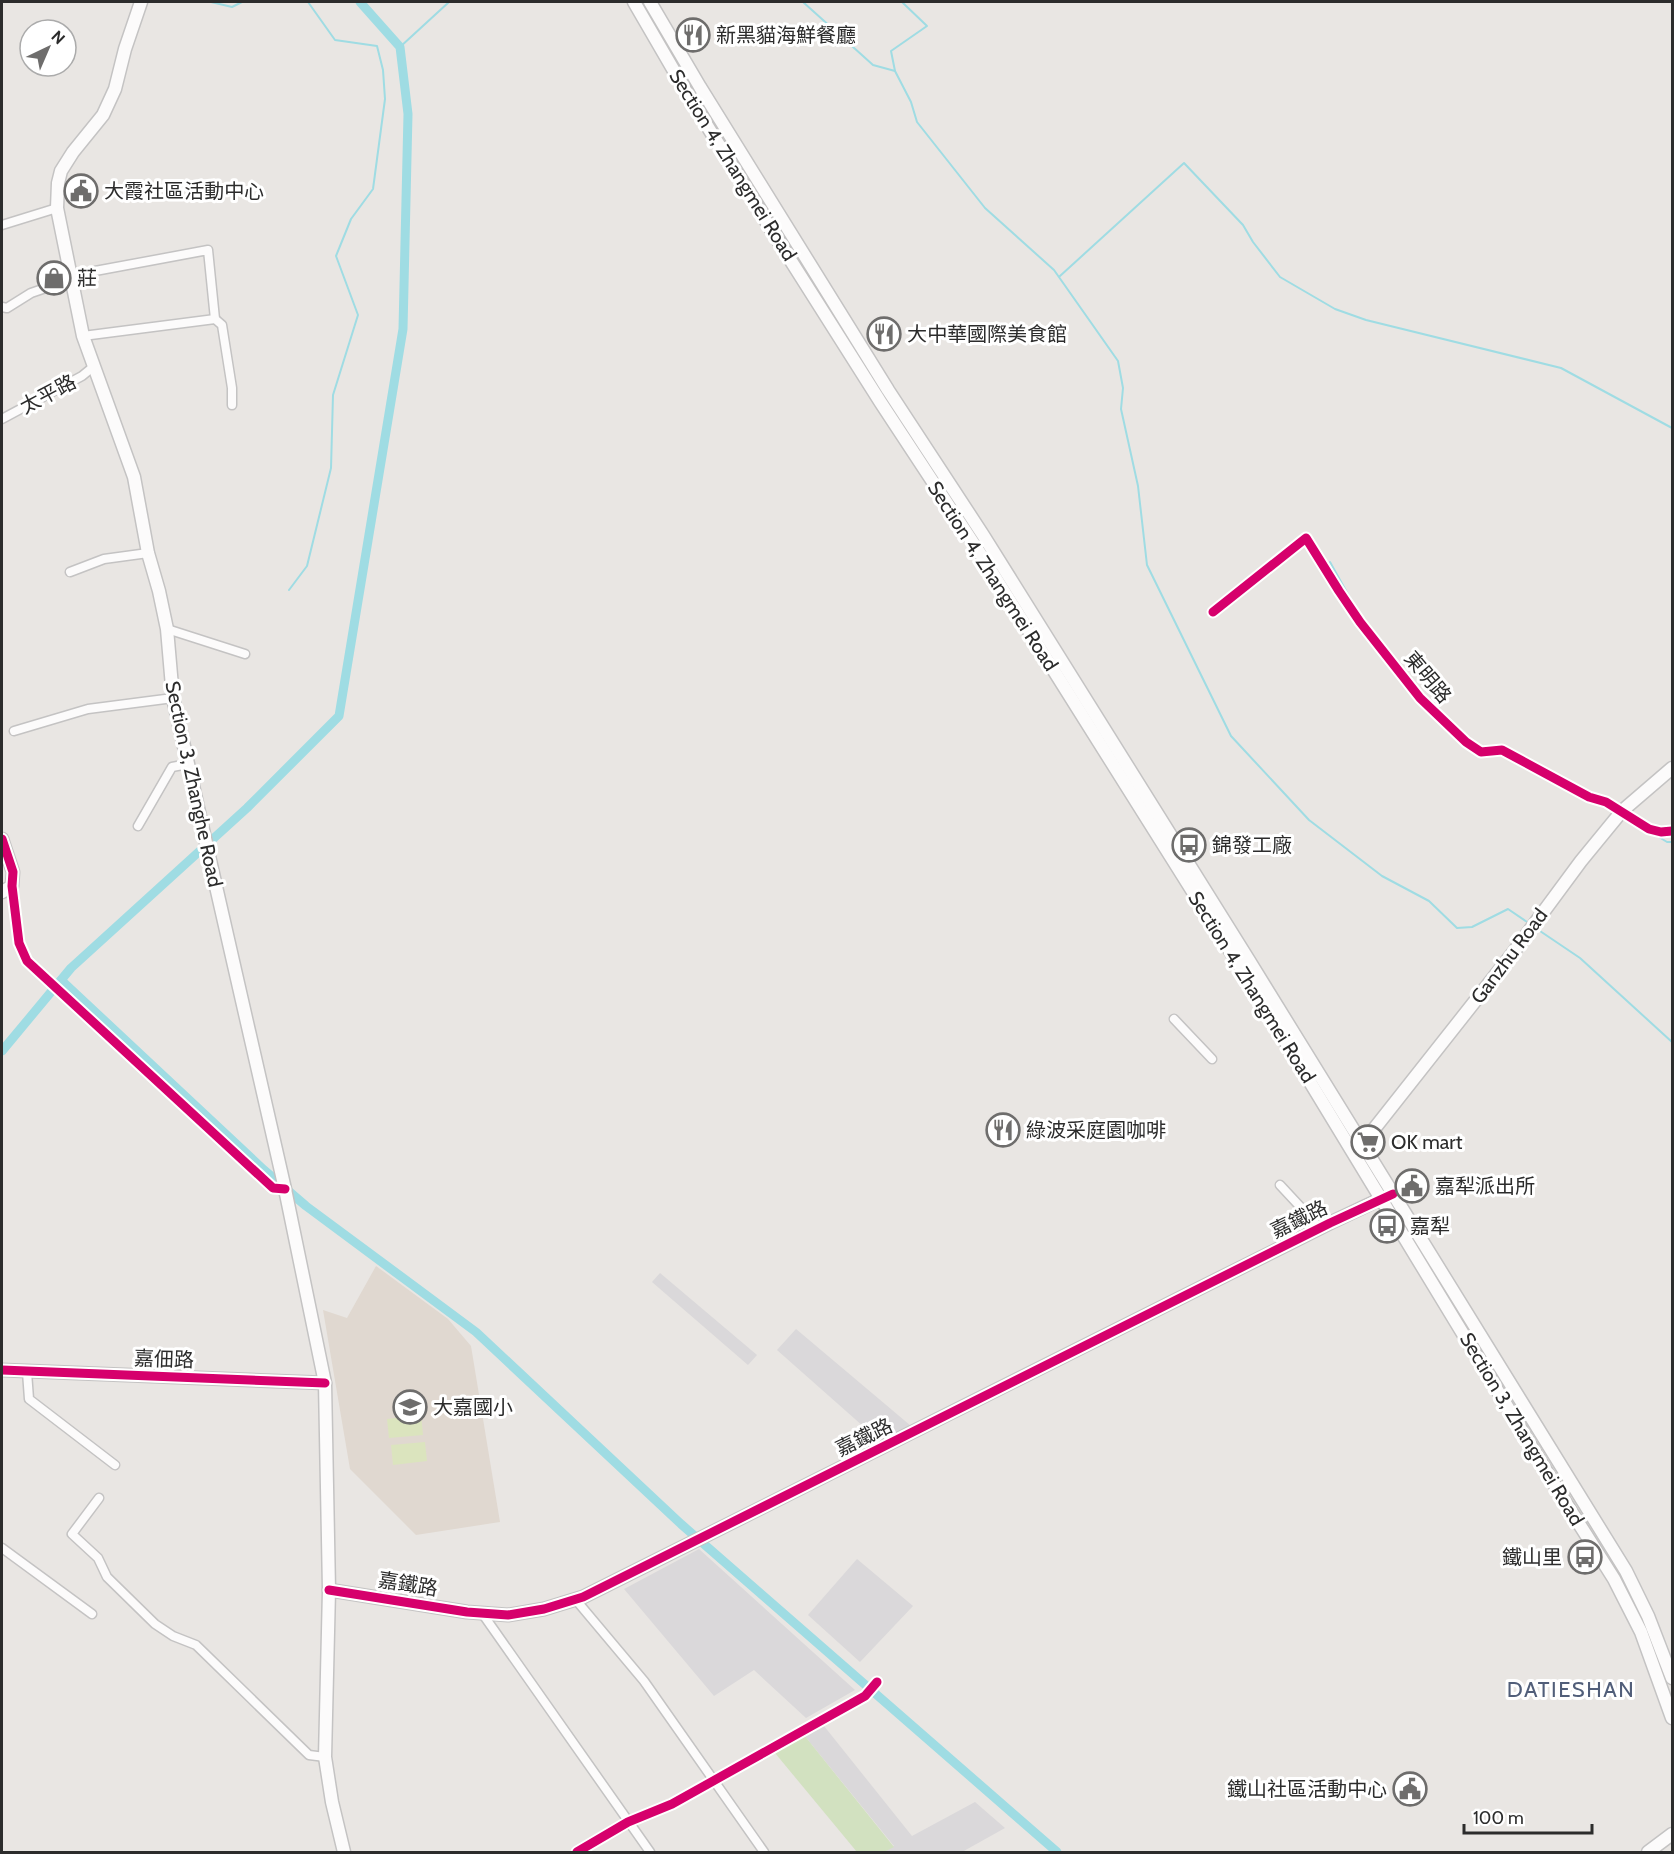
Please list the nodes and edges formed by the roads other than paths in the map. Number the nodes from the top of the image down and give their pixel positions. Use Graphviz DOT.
graph roads {
  1 [pos="141,2"];
  2 [pos="634,2"];
  3 [pos="650,2"];
  4 [pos="700,87"];
  5 [pos="688,95"];
  6 [pos="57,208"];
  7 [pos="2,225"];
  8 [pos="791,232"];
  9 [pos="779,242"];
  10 [pos="71,280"];
  11 [pos="2,307"];
  12 [pos="214,319"];
  13 [pos="83,336"];
  14 [pos="93,367"];
  15 [pos="232,405"];
  16 [pos="2,419"];
  17 [pos="148,553"];
  18 [pos="70,572"];
  19 [pos="1213,612"];
  20 [pos="167,629"];
  21 [pos="245,654"];
  22 [pos="173,698"];
  23 [pos="14,731"];
  24 [pos="188,764"];
  25 [pos="1672,768"];
  26 [pos="1622,811"];
  27 [pos="138,826"];
  28 [pos="1672,831"];
  29 [pos="2,839"];
  30 [pos="7,889"];
  31 [pos="1174,1019"];
  32 [pos="1212,1059"];
  33 [pos="1358,1146"];
  34 [pos="1280,1185"];
  35 [pos="285,1189"];
  36 [pos="1387,1196"];
  37 [pos="1320,1228"];
  38 [pos="2,1370"];
  39 [pos="27,1372"];
  40 [pos="325,1383"];
  41 [pos="115,1465"];
  42 [pos="99,1498"];
  43 [pos="2,1548"];
  44 [pos="329,1590"];
  45 [pos="576,1600"];
  46 [pos="483,1613"];
  47 [pos="92,1614"];
  48 [pos="1672,1678"];
  49 [pos="874,1685"];
  50 [pos="1672,1718"];
  51 [pos="325,1757"];
  52 [pos="714,1780"];
  53 [pos="627,1822"];
  54 [pos="1672,1834"];
  55 [pos="344,1852"];
  56 [pos="577,1852"];
  57 [pos="650,1852"];
  58 [pos="764,1852"];
  59 [pos="1647,1852"];
  1 -- 6 [label="main road, Section 3, Zhanghe Road"];
  2 -- 5 [label="main road, Section 4, Zhangmei Road"];
  3 -- 4 [label="main road, Section 4, Zhangmei Road"];
  4 -- 5 [label="main road"];
  4 -- 8 [label="main road, Section 4, Zhangmei Road"];
  5 -- 9 [label="main road, Section 4, Zhangmei Road"];
  6 -- 7 [label="street"];
  6 -- 10 [label="main road, Section 3, Zhanghe Road"];
  8 -- 9 [label="main road"];
  8 -- 33 [label="main road, Section 4, Zhangmei Road"];
  9 -- 33 [label="main road, Section 4, Zhangmei Road"];
  10 -- 11 [label="street"];
  10 -- 12 [label="street"];
  10 -- 13 [label="main road, Section 3, Zhanghe Road"];
  12 -- 13 [label="street"];
  12 -- 15 [label="street"];
  13 -- 14 [label="main road, Section 3, Zhanghe Road"];
  14 -- 16 [label="street, 太平路"];
  14 -- 17 [label="main road, Section 3, Zhanghe Road"];
  17 -- 18 [label="street"];
  17 -- 20 [label="main road, Section 3, Zhanghe Road"];
  19 -- 26 [label="street, 東明路"];
  20 -- 21 [label="street"];
  20 -- 22 [label="main road, Section 3, Zhanghe Road"];
  22 -- 23 [label="street"];
  22 -- 24 [label="main road, Section 3, Zhanghe Road"];
  24 -- 27 [label="street"];
  24 -- 35 [label="main road, Section 3, Zhanghe Road"];
  25 -- 26 [label="main road, Ganzhu Road"];
  26 -- 28 [label="street, 東明路"];
  26 -- 33 [label="main road, Ganzhu Road"];
  29 -- 30 [label="main road"];
  30 -- 35 [label="street"];
  31 -- 32 [label="street"];
  33 -- 36 [label="main road, Section 3, Zhangmei Road"];
  34 -- 37 [label="street"];
  35 -- 40 [label="main road, Section 3, Zhanghe Road"];
  36 -- 37 [label="main road, 嘉鐵路"];
  36 -- 48 [label="main road, Section 3, Zhangmei Road"];
  36 -- 50 [label="main road, Section 3, Zhangmei Road"];
  37 -- 45 [label="main road, 嘉鐵路"];
  38 -- 39 [label="main road, 嘉佃路"];
  39 -- 40 [label="main road, 嘉佃路"];
  39 -- 41 [label="street"];
  40 -- 44 [label="main road, Section 3, Zhanghe Road"];
  42 -- 51 [label="street"];
  43 -- 47 [label="street"];
  44 -- 46 [label="main road, 嘉鐵路"];
  44 -- 51 [label="main road, Section 3, Zhanghe Road"];
  45 -- 46 [label="main road, 嘉鐵路"];
  45 -- 52 [label="street"];
  46 -- 53 [label="street"];
  49 -- 52 [label="street"];
  51 -- 55 [label="main road, Section 3, Zhanghe Road"];
  52 -- 53 [label="street"];
  52 -- 58 [label="street"];
  53 -- 56 [label="street"];
  53 -- 57 [label="street"];
  54 -- 59 [label="main road"];
}
